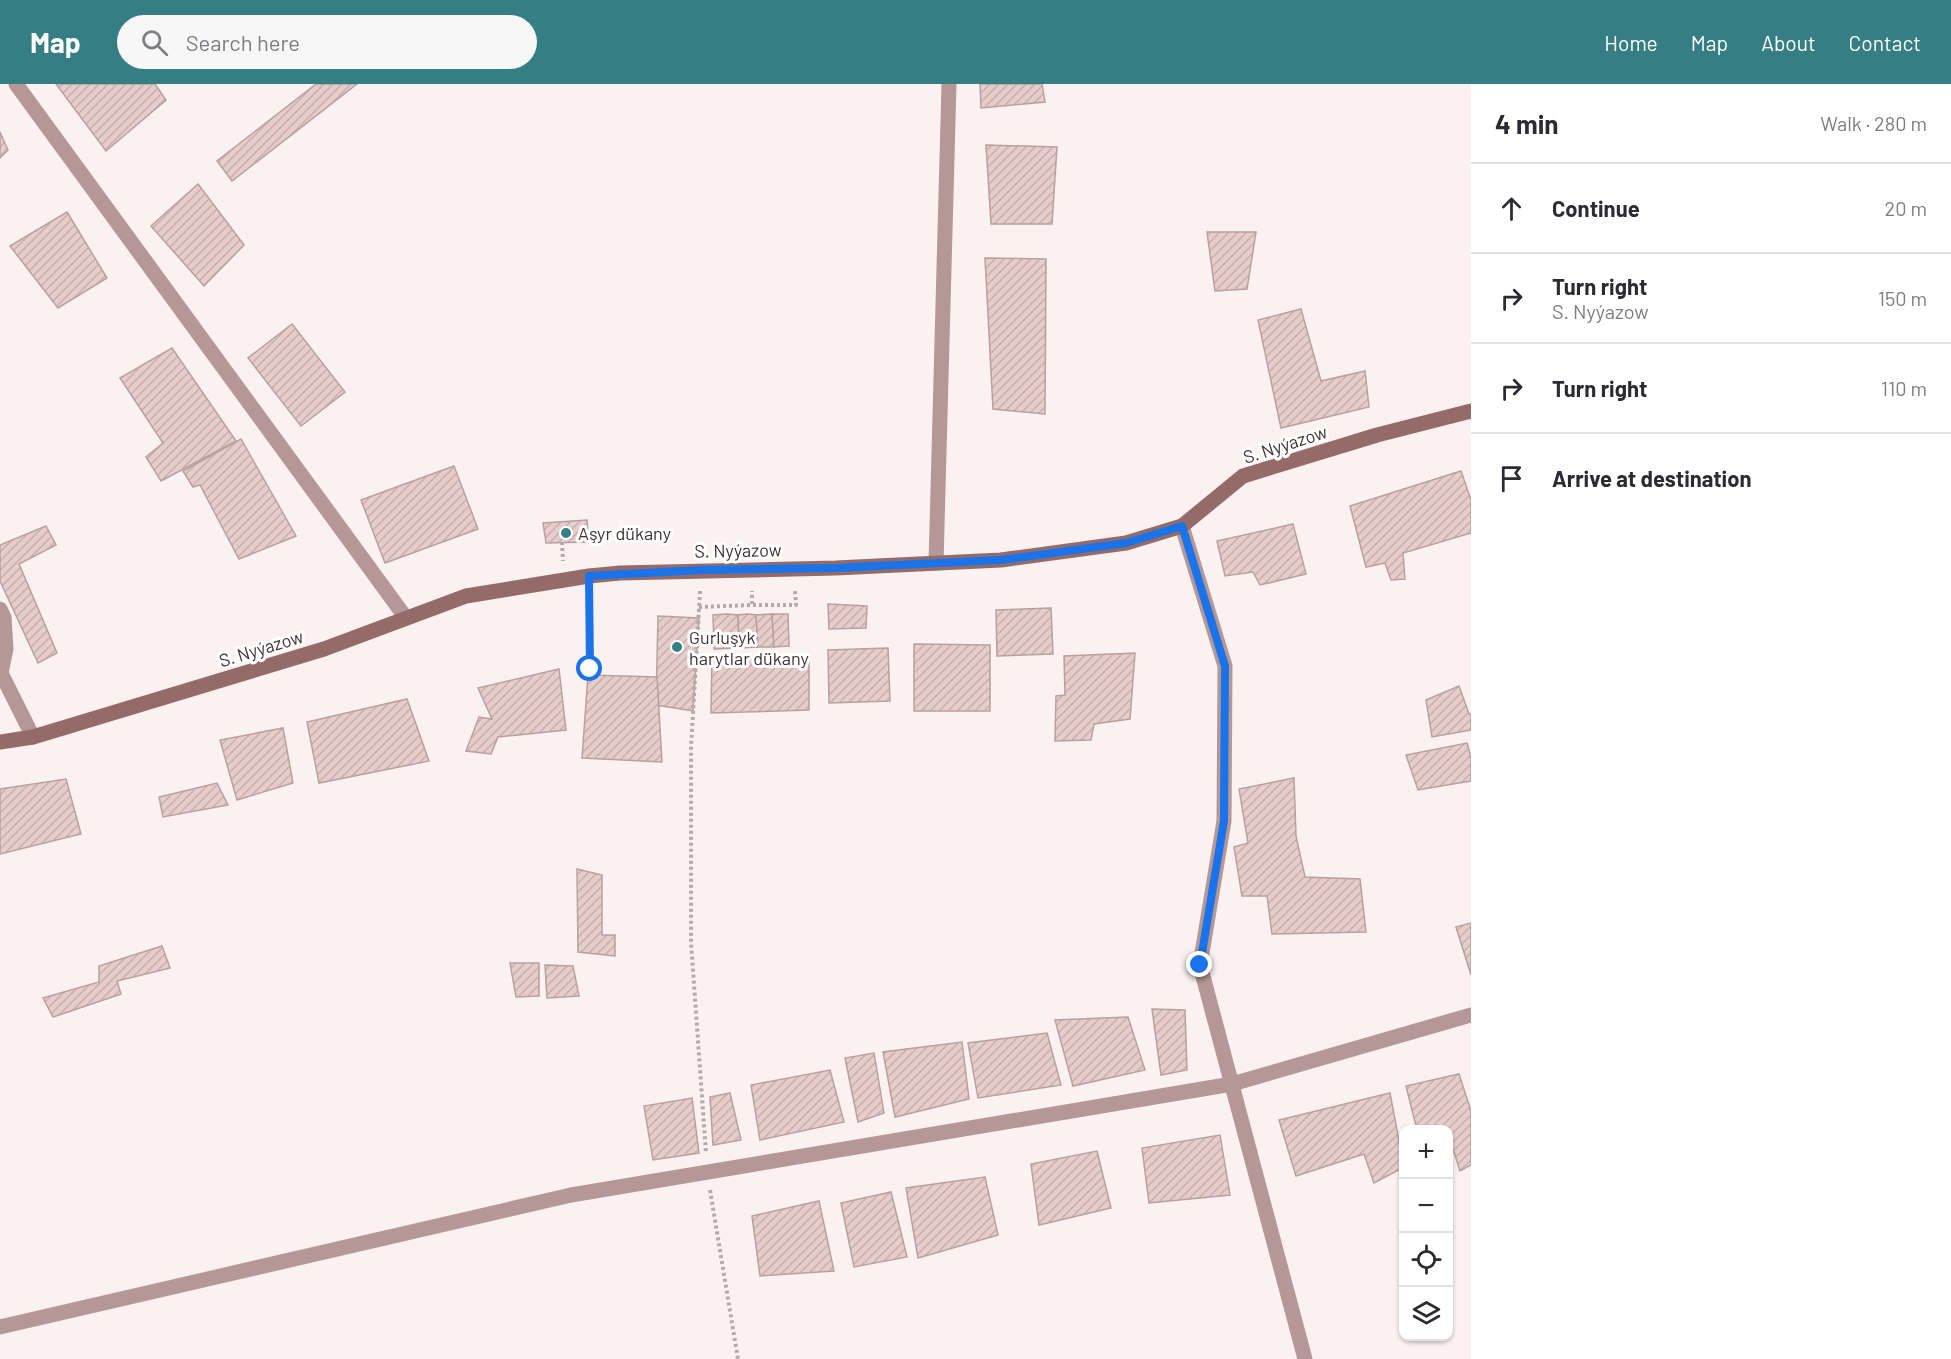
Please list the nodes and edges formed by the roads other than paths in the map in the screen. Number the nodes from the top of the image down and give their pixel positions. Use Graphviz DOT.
graph roads {
  1 [pos="16,84"];
  2 [pos="949,84"];
  3 [pos="1471,411"];
  4 [pos="1182,526"];
  5 [pos="936,563"];
  6 [pos="0,609"];
  7 [pos="406,618"];
  8 [pos="33,737"];
  9 [pos="0,742"];
  10 [pos="1471,1015"];
  11 [pos="1232,1084"];
  12 [pos="0,1327"];
  13 [pos="1305,1359"];
  1 -- 7 [label="street"];
  2 -- 5 [label="street"];
  3 -- 4 [label="street, S. Nyýazow"];
  4 -- 5 [label="street, S. Nyýazow"];
  4 -- 11 [label="street"];
  5 -- 7 [label="street, S. Nyýazow"];
  6 -- 8 [label="street"];
  7 -- 8 [label="street, S. Nyýazow"];
  8 -- 9 [label="street, S. Nyýazow"];
  10 -- 11 [label="street"];
  11 -- 12 [label="street"];
  11 -- 13 [label="street"];
}
